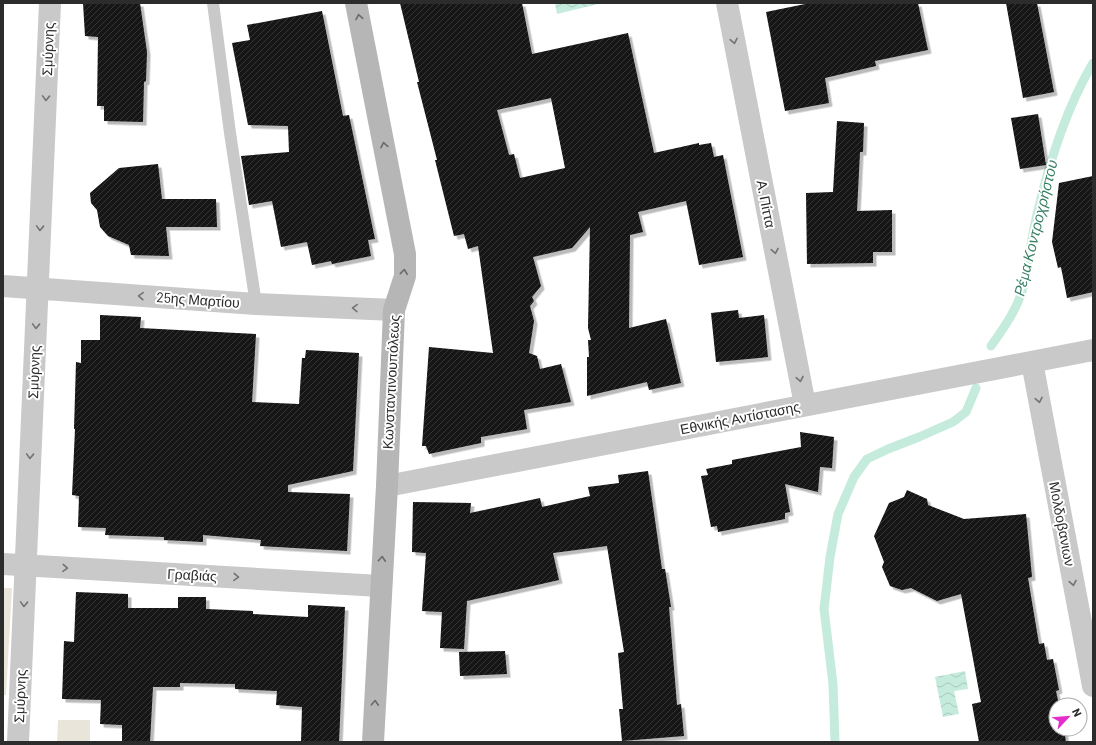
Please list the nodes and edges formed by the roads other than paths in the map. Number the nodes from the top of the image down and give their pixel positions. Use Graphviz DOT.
graph roads {
  1 [pos="50,3"];
  2 [pos="214,3"];
  3 [pos="356,3"];
  4 [pos="727,3"];
  5 [pos="3,286"];
  6 [pos="37,288"];
  7 [pos="256,304"];
  8 [pos="394,310"];
  9 [pos="1093,350"];
  10 [pos="1032,362"];
  11 [pos="805,405"];
  12 [pos="387,486"];
  13 [pos="3,564"];
  14 [pos="26,565"];
  15 [pos="380,586"];
  16 [pos="1087,617"];
  17 [pos="1093,686"];
  18 [pos="18,742"];
  19 [pos="373,742"];
  1 -- 6 [label="street, Σμύρνης, one-way"];
  2 -- 7 [label="lane"];
  8 -- 3 [label="street, Κωνσταντινουπόλεως, one-way"];
  4 -- 11 [label="street, Α. Πίττα, one-way"];
  5 -- 6 [label="street, 25ης Μαρτίου"];
  7 -- 6 [label="street, 25ης Μαρτίου, one-way"];
  6 -- 14 [label="street, Σμύρνης, one-way"];
  8 -- 7 [label="street, 25ης Μαρτίου, one-way"];
  8 -- 12 [label="street, Κωνσταντινουπόλεως"];
  9 -- 10 [label="street, Εθνικής Αντίστασης"];
  10 -- 11 [label="street, Εθνικής Αντίστασης"];
  10 -- 16 [label="street, Μολδοβανιων, one-way"];
  11 -- 12 [label="street, Εθνικής Αντίστασης"];
  15 -- 12 [label="street, Κωνσταντινουπόλεως, one-way"];
  13 -- 14 [label="street, Γραβιάς"];
  14 -- 15 [label="street, Γραβιάς, one-way"];
  14 -- 18 [label="street, Σμύρνης, one-way"];
  19 -- 15 [label="street, Κωνσταντινουπόλεως, one-way"];
  16 -- 17 [label="street, Μολδοβανιων"];
}
